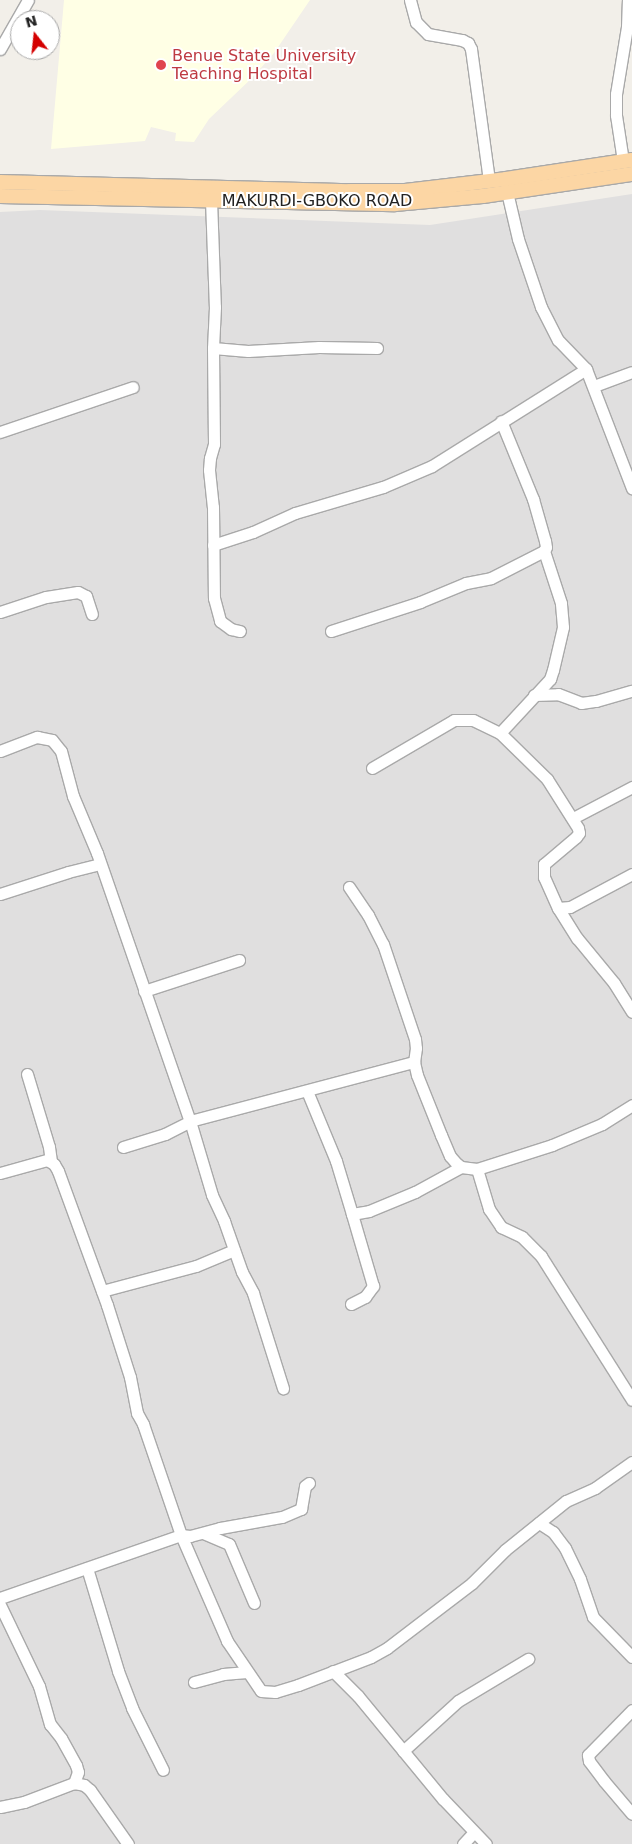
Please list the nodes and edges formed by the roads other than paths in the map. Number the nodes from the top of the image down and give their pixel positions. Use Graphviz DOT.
graph roads {
  1 [pos="28,0"];
  2 [pos="410,0"];
  3 [pos="628,0"];
  4 [pos="0,49"];
  5 [pos="628,160"];
  6 [pos="632,174"];
  7 [pos="489,180"];
  8 [pos="0,182"];
  9 [pos="507,192"];
  10 [pos="0,196"];
  11 [pos="211,200"];
  12 [pos="213,348"];
  13 [pos="377,348"];
  14 [pos="586,369"];
  15 [pos="632,372"];
  16 [pos="133,386"];
  17 [pos="594,386"];
  18 [pos="501,421"];
  19 [pos="0,432"];
  20 [pos="632,488"];
  21 [pos="214,545"];
  22 [pos="544,551"];
  23 [pos="0,612"];
  24 [pos="92,614"];
  25 [pos="240,631"];
  26 [pos="331,631"];
  27 [pos="550,679"];
  28 [pos="632,691"];
  29 [pos="558,694"];
  30 [pos="534,695"];
  31 [pos="500,733"];
  32 [pos="0,752"];
  33 [pos="372,768"];
  34 [pos="632,787"];
  35 [pos="573,818"];
  36 [pos="100,864"];
  37 [pos="632,874"];
  38 [pos="349,887"];
  39 [pos="0,894"];
  40 [pos="570,906"];
  41 [pos="558,908"];
  42 [pos="568,923"];
  43 [pos="239,960"];
  44 [pos="144,991"];
  45 [pos="632,1012"];
  46 [pos="414,1062"];
  47 [pos="27,1074"];
  48 [pos="307,1091"];
  49 [pos="632,1105"];
  50 [pos="190,1121"];
  51 [pos="123,1147"];
  52 [pos="51,1161"];
  53 [pos="461,1167"];
  54 [pos="477,1168"];
  55 [pos="0,1173"];
  56 [pos="352,1214"];
  57 [pos="234,1250"];
  58 [pos="102,1291"];
  59 [pos="351,1304"];
  60 [pos="283,1388"];
  61 [pos="632,1400"];
  62 [pos="632,1462"];
  63 [pos="309,1484"];
  64 [pos="554,1511"];
  65 [pos="539,1523"];
  66 [pos="553,1532"];
  67 [pos="203,1533"];
  68 [pos="180,1535"];
  69 [pos="87,1568"];
  70 [pos="0,1598"];
  71 [pos="254,1603"];
  72 [pos="0,1605"];
  73 [pos="632,1657"];
  74 [pos="528,1659"];
  75 [pos="333,1671"];
  76 [pos="247,1672"];
  77 [pos="194,1682"];
  78 [pos="632,1710"];
  79 [pos="403,1751"];
  80 [pos="163,1770"];
  81 [pos="74,1783"];
  82 [pos="0,1807"];
  83 [pos="632,1814"];
  84 [pos="474,1832"];
  85 [pos="128,1844"];
  86 [pos="463,1844"];
  87 [pos="486,1844"];
  1 -- 4 [label="street"];
  2 -- 7 [label="street"];
  3 -- 5 [label="street"];
  5 -- 7 [label="main road"];
  6 -- 9 [label="main road, MAKURDI-GBOKO ROAD"];
  7 -- 8 [label="main road"];
  9 -- 11 [label="main road, MAKURDI-GBOKO ROAD"];
  9 -- 14 [label="street"];
  10 -- 11 [label="main road, MAKURDI-GBOKO ROAD"];
  11 -- 12 [label="street"];
  12 -- 13 [label="street"];
  12 -- 21 [label="street"];
  14 -- 17 [label="street"];
  14 -- 18 [label="street"];
  15 -- 17 [label="street"];
  16 -- 19 [label="street"];
  17 -- 20 [label="street"];
  18 -- 21 [label="street"];
  18 -- 22 [label="street"];
  21 -- 25 [label="street"];
  22 -- 26 [label="street"];
  22 -- 27 [label="street"];
  23 -- 24 [label="street"];
  27 -- 29 [label="street"];
  27 -- 30 [label="street"];
  28 -- 29 [label="street"];
  29 -- 30 [label="street"];
  30 -- 31 [label="street"];
  31 -- 33 [label="street"];
  31 -- 35 [label="street"];
  32 -- 36 [label="street"];
  34 -- 35 [label="street"];
  35 -- 41 [label="street"];
  36 -- 39 [label="street"];
  36 -- 44 [label="street"];
  37 -- 40 [label="street"];
  38 -- 46 [label="street"];
  40 -- 41 [label="street"];
  40 -- 42 [label="street"];
  41 -- 42 [label="street"];
  42 -- 45 [label="street"];
  43 -- 44 [label="street"];
  44 -- 50 [label="street"];
  46 -- 48 [label="street"];
  46 -- 53 [label="street"];
  47 -- 52 [label="street"];
  48 -- 50 [label="street"];
  48 -- 56 [label="street"];
  49 -- 54 [label="street"];
  50 -- 51 [label="street"];
  50 -- 57 [label="street"];
  52 -- 55 [label="street"];
  52 -- 58 [label="street"];
  53 -- 54 [label="street"];
  53 -- 56 [label="street"];
  54 -- 61 [label="street"];
  56 -- 59 [label="street"];
  57 -- 58 [label="street"];
  57 -- 60 [label="street"];
  58 -- 68 [label="street"];
  62 -- 64 [label="street"];
  63 -- 67 [label="street"];
  64 -- 65 [label="street"];
  64 -- 66 [label="street"];
  65 -- 66 [label="street"];
  65 -- 75 [label="street"];
  66 -- 73 [label="street"];
  67 -- 68 [label="street"];
  67 -- 71 [label="street"];
  68 -- 69 [label="street"];
  68 -- 76 [label="street"];
  69 -- 70 [label="street"];
  69 -- 80 [label="street"];
  72 -- 81 [label="street"];
  74 -- 79 [label="street"];
  75 -- 76 [label="street"];
  75 -- 79 [label="street"];
  76 -- 77 [label="street"];
  78 -- 83 [label="street"];
  79 -- 84 [label="street"];
  81 -- 82 [label="street"];
  81 -- 85 [label="street"];
  84 -- 86 [label="street"];
  84 -- 87 [label="street"];
}
